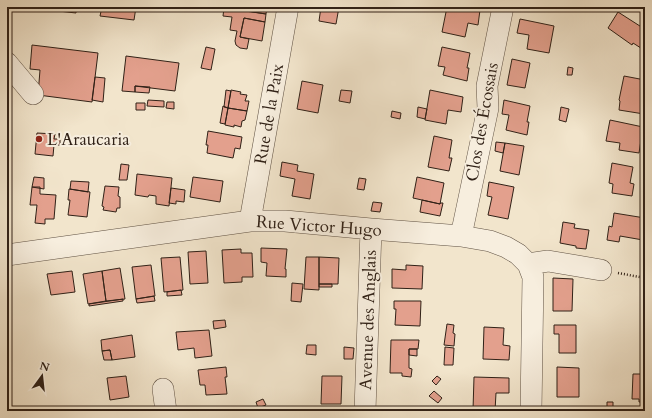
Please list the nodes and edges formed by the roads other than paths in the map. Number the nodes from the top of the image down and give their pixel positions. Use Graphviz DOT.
graph roads {
  1 [pos="288,7"];
  2 [pos="503,7"];
  3 [pos="7,62"];
  4 [pos="34,94"];
  5 [pos="250,221"];
  6 [pos="371,229"];
  7 [pos="461,236"];
  8 [pos="7,254"];
  9 [pos="528,264"];
  10 [pos="601,270"];
  11 [pos="162,389"];
  12 [pos="166,411"];
  13 [pos="365,411"];
  14 [pos="531,411"];
  1 -- 5 [label="street, Rue de la Paix"];
  2 -- 7 [label="street, Clos des Écossais"];
  3 -- 4 [label="street"];
  5 -- 6 [label="street, Rue Victor Hugo"];
  5 -- 8 [label="street, Rue Victor Hugo"];
  6 -- 7 [label="street, Rue Victor Hugo"];
  6 -- 13 [label="street, Avenue des Anglais"];
  7 -- 9 [label="street, Rue Victor Hugo"];
  9 -- 10 [label="street"];
  9 -- 14 [label="street"];
  11 -- 12 [label="street"];
}
